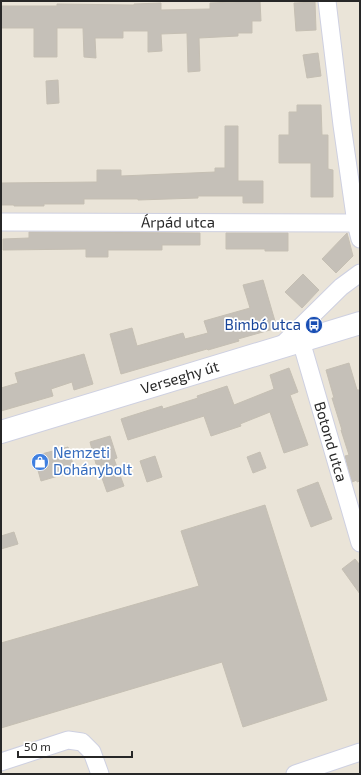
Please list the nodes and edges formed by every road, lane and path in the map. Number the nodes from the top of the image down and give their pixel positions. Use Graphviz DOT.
graph roads {
  1 [pos="327,1"];
  2 [pos="1,222"];
  3 [pos="356,223"];
  4 [pos="360,239"];
  5 [pos="360,273"];
  6 [pos="360,323"];
  7 [pos="301,341"];
  8 [pos="278,348"];
  9 [pos="1,432"];
  10 [pos="360,543"];
  11 [pos="360,752"];
  12 [pos="1,762"];
  13 [pos="100,774"];
  14 [pos="297,774"];
  1 -- 3 [label="street"];
  2 -- 3 [label="street, Árpád utca"];
  3 -- 4 [label="street"];
  5 -- 8 [label="street"];
  6 -- 7 [label="main road, Verseghy út"];
  7 -- 8 [label="main road, Verseghy út"];
  7 -- 10 [label="street, Botond utca"];
  8 -- 9 [label="main road, Verseghy út"];
  11 -- 14 [label="street"];
  12 -- 13 [label="street"];
}
